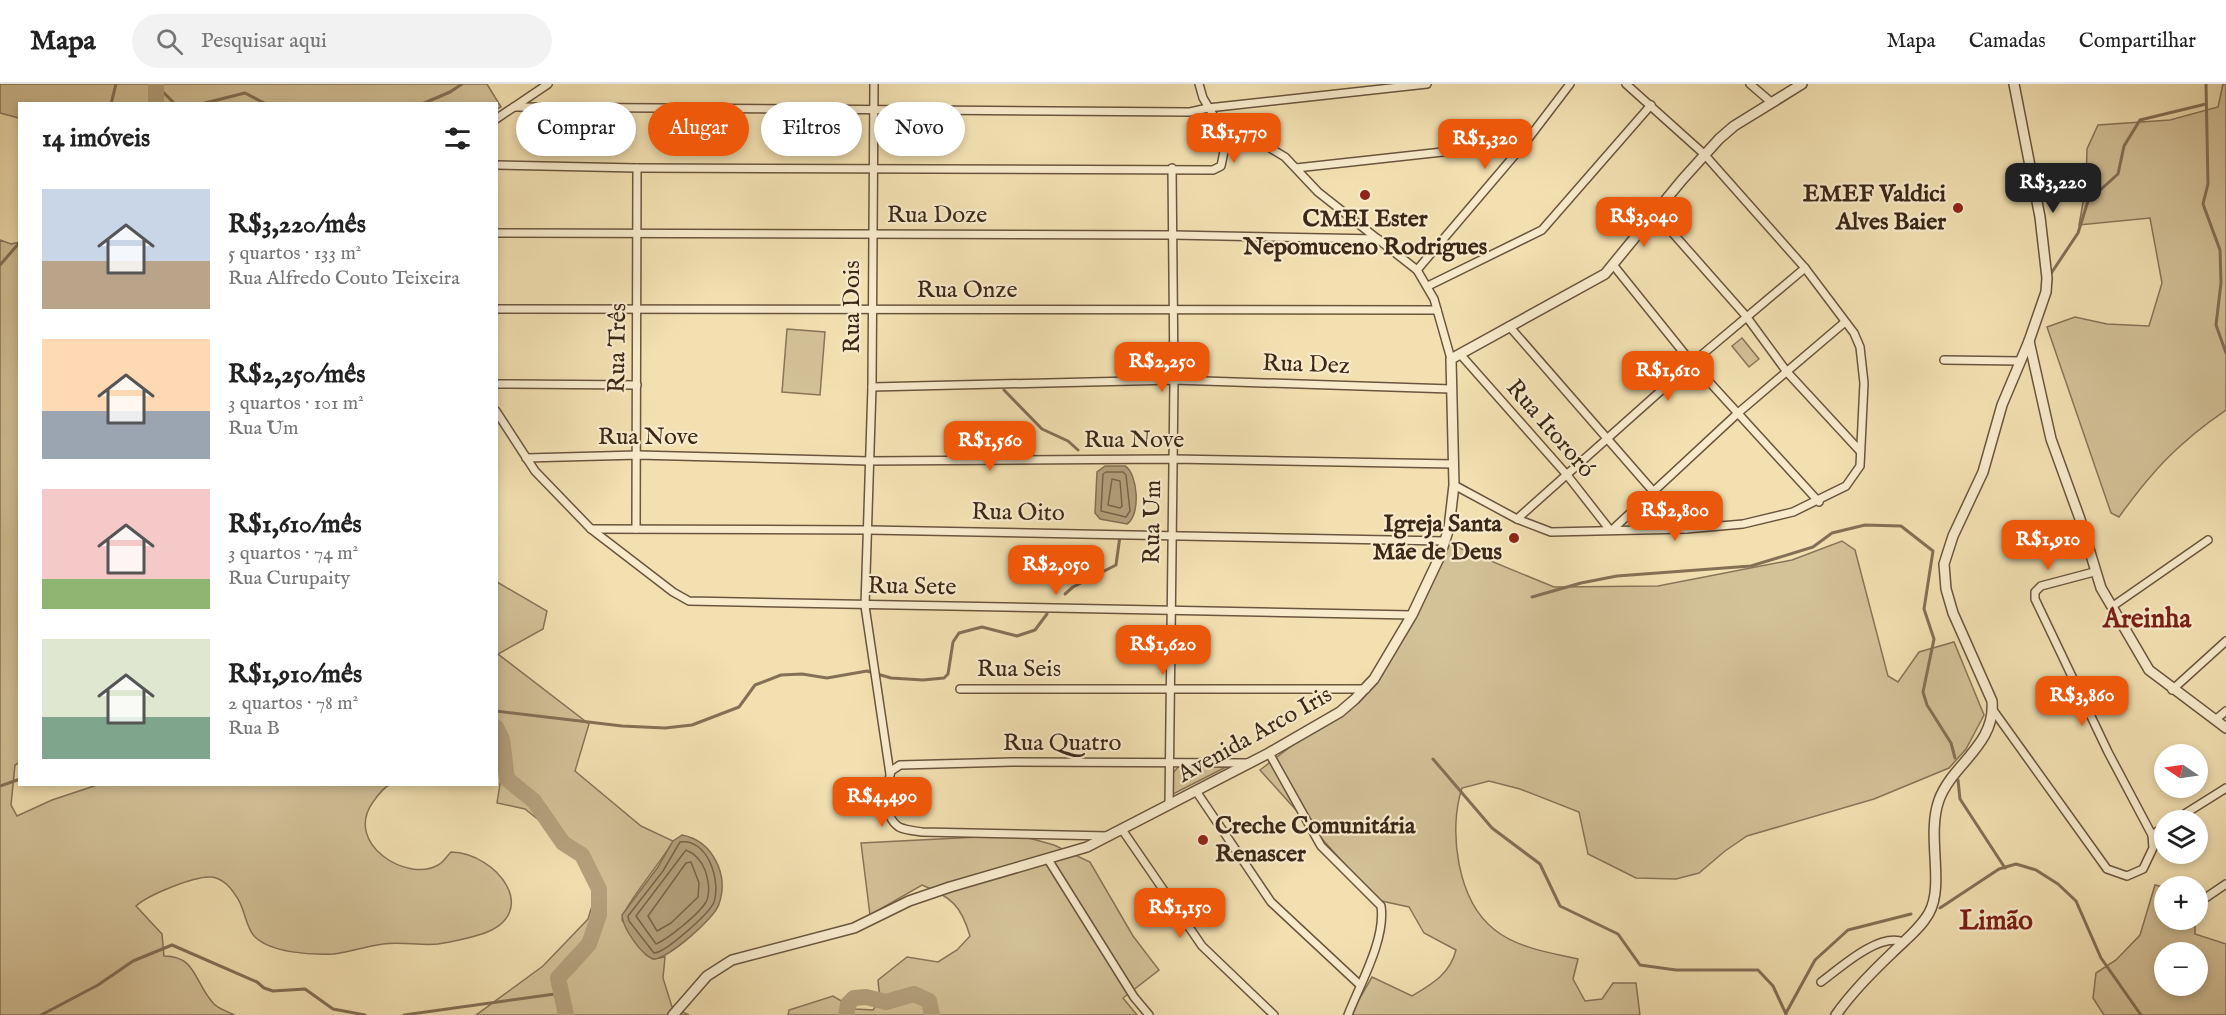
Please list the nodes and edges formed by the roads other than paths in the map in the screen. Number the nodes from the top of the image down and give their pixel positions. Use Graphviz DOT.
graph roads {
  1 [pos="548,84"];
  2 [pos="874,84"];
  3 [pos="1199,84"];
  4 [pos="1427,84"];
  5 [pos="1570,84"];
  6 [pos="1626,84"];
  7 [pos="1750,84"];
  8 [pos="1802,84"];
  9 [pos="2014,84"];
  10 [pos="874,102"];
  11 [pos="1771,102"];
  12 [pos="1651,105"];
  13 [pos="514,107"];
  14 [pos="1208,108"];
  15 [pos="874,111"];
  16 [pos="965,111"];
  17 [pos="498,117"];
  18 [pos="1228,132"];
  19 [pos="1525,143"];
  20 [pos="1704,154"];
  21 [pos="874,156"];
  22 [pos="498,165"];
  23 [pos="874,167"];
  24 [pos="637,168"];
  25 [pos="1172,168"];
  26 [pos="1296,168"];
  27 [pos="1655,213"];
  28 [pos="498,233"];
  29 [pos="637,234"];
  30 [pos="872,235"];
  31 [pos="1173,235"];
  32 [pos="1378,239"];
  33 [pos="1614,266"];
  34 [pos="1804,268"];
  35 [pos="1417,270"];
  36 [pos="1428,286"];
  37 [pos="498,309"];
  38 [pos="639,309"];
  39 [pos="872,310"];
  40 [pos="1174,310"];
  41 [pos="1437,310"];
  42 [pos="1746,316"];
  43 [pos="1845,322"];
  44 [pos="1509,326"];
  45 [pos="2029,341"];
  46 [pos="1455,357"];
  47 [pos="1944,360"];
  48 [pos="2021,361"];
  49 [pos="1692,363"];
  50 [pos="1787,372"];
  51 [pos="1174,380"];
  52 [pos="498,384"];
  53 [pos="637,385"];
  54 [pos="872,387"];
  55 [pos="1451,389"];
  56 [pos="1738,413"];
  57 [pos="498,414"];
  58 [pos="1609,438"];
  59 [pos="1860,451"];
  60 [pos="638,455"];
  61 [pos="526,458"];
  62 [pos="1173,459"];
  63 [pos="869,461"];
  64 [pos="1454,464"];
  65 [pos="1567,475"];
  66 [pos="1454,485"];
  67 [pos="1655,492"];
  68 [pos="1819,502"];
  69 [pos="1517,519"];
  70 [pos="591,529"];
  71 [pos="636,529"];
  72 [pos="1686,529"];
  73 [pos="868,530"];
  74 [pos="1611,530"];
  75 [pos="1172,536"];
  76 [pos="2208,540"];
  77 [pos="1444,541"];
  78 [pos="2094,572"];
  79 [pos="865,606"];
  80 [pos="2113,606"];
  81 [pos="1172,611"];
  82 [pos="1412,615"];
  83 [pos="2226,642"];
  84 [pos="960,689"];
  85 [pos="1171,689"];
  86 [pos="1366,689"];
  87 [pos="2172,690"];
  88 [pos="1993,710"];
  89 [pos="2226,711"];
  90 [pos="2215,720"];
  91 [pos="2226,728"];
  92 [pos="1269,753"];
  93 [pos="1170,762"];
  94 [pos="1252,763"];
  95 [pos="890,774"];
  96 [pos="2226,788"];
  97 [pos="1196,791"];
  98 [pos="1170,805"];
  99 [pos="2191,810"];
  100 [pos="1118,834"];
  101 [pos="2152,835"];
  102 [pos="1049,861"];
  103 [pos="2226,884"];
  104 [pos="2208,896"];
  105 [pos="1903,942"];
  106 [pos="1821,982"];
  107 [pos="1359,985"];
  108 [pos="673,1015"];
  109 [pos="1149,1015"];
  110 [pos="1274,1015"];
  111 [pos="1348,1015"];
  112 [pos="1836,1015"];
  1 -- 13 [label="street"];
  2 -- 10 [label="street, Rua Dois"];
  3 -- 14 [label="street"];
  4 -- 14 [label="street"];
  5 -- 19 [label="street"];
  6 -- 12 [label="street"];
  7 -- 11 [label="street"];
  8 -- 11 [label="street"];
  9 -- 45 [label="street"];
  11 -- 20 [label="street"];
  12 -- 20 [label="street"];
  12 -- 36 [label="street"];
  13 -- 15 [label="street"];
  13 -- 17 [label="street"];
  14 -- 16 [label="street"];
  14 -- 18 [label="street"];
  18 -- 25 [label="street"];
  18 -- 26 [label="street, Avenida Arco Iris"];
  19 -- 26 [label="street"];
  19 -- 35 [label="street"];
  20 -- 27 [label="street"];
  20 -- 34 [label="street"];
  21 -- 23 [label="street, Rua Dois"];
  22 -- 24 [label="street"];
  23 -- 24 [label="street"];
  23 -- 25 [label="street"];
  23 -- 30 [label="street, Rua Dois"];
  24 -- 29 [label="street, Rua Três"];
  25 -- 31 [label="street, Rua Um"];
  26 -- 32 [label="street, Avenida Arco Iris"];
  27 -- 33 [label="street"];
  27 -- 42 [label="street"];
  28 -- 29 [label="street, Rua Doze"];
  29 -- 30 [label="street, Rua Doze"];
  29 -- 38 [label="street, Rua Três"];
  30 -- 31 [label="street, Rua Doze"];
  30 -- 39 [label="street, Rua Dois"];
  31 -- 32 [label="street, Rua Doze"];
  31 -- 40 [label="street, Rua Um"];
  32 -- 35 [label="street, Avenida Arco Iris"];
  33 -- 44 [label="street"];
  33 -- 49 [label="street"];
  34 -- 42 [label="street"];
  34 -- 43 [label="street"];
  35 -- 36 [label="street, Avenida Arco Iris"];
  36 -- 41 [label="street, Avenida Arco Iris"];
  37 -- 38 [label="street, Rua Onze"];
  38 -- 39 [label="street, Rua Onze"];
  38 -- 53 [label="street, Rua Três"];
  39 -- 40 [label="street, Rua Onze"];
  39 -- 54 [label="street, Rua Dois"];
  40 -- 41 [label="street, Rua Onze"];
  40 -- 51 [label="street, Rua Um"];
  41 -- 46 [label="street, Avenida Arco Iris"];
  42 -- 49 [label="street"];
  42 -- 50 [label="street"];
  43 -- 50 [label="street"];
  43 -- 59 [label="street"];
  44 -- 46 [label="street"];
  44 -- 58 [label="street"];
  45 -- 48 [label="street"];
  45 -- 78 [label="street"];
  46 -- 55 [label="street, Avenida Arco Iris"];
  46 -- 65 [label="street, Rua Itororó"];
  47 -- 48 [label="street"];
  48 -- 88 [label="street"];
  49 -- 56 [label="street"];
  49 -- 58 [label="street"];
  50 -- 56 [label="street"];
  50 -- 59 [label="street"];
  51 -- 54 [label="street, Rua Dez"];
  51 -- 55 [label="street, Rua Dez"];
  51 -- 62 [label="street, Rua Um"];
  52 -- 53 [label="street"];
  53 -- 60 [label="street, Rua Três"];
  54 -- 63 [label="street, Rua Dois"];
  55 -- 64 [label="street, Avenida Arco Iris"];
  56 -- 67 [label="street"];
  56 -- 68 [label="street"];
  57 -- 61 [label="street"];
  58 -- 65 [label="street"];
  58 -- 67 [label="street"];
  59 -- 68 [label="street"];
  60 -- 61 [label="street, Rua Nove"];
  60 -- 63 [label="street, Rua Nove"];
  60 -- 71 [label="street, Rua Três"];
  61 -- 70 [label="street"];
  62 -- 63 [label="street, Rua Nove"];
  62 -- 64 [label="street, Rua Nove"];
  62 -- 75 [label="street, Rua Um"];
  63 -- 73 [label="street, Rua Dois"];
  64 -- 66 [label="street, Avenida Arco Iris"];
  65 -- 69 [label="street"];
  65 -- 74 [label="street, Rua Itororó"];
  66 -- 69 [label="street"];
  66 -- 77 [label="street, Avenida Arco Iris"];
  67 -- 72 [label="street"];
  67 -- 74 [label="street"];
  68 -- 72 [label="street"];
  69 -- 74 [label="street"];
  70 -- 71 [label="street, Rua Oito"];
  70 -- 79 [label="street, Rua Sete"];
  71 -- 73 [label="street, Rua Oito"];
  72 -- 74 [label="street"];
  73 -- 75 [label="street, Rua Oito"];
  73 -- 79 [label="street, Rua Dois"];
  75 -- 77 [label="street, Rua Oito"];
  75 -- 81 [label="street, Rua Um"];
  76 -- 80 [label="street"];
  77 -- 82 [label="street, Avenida Arco Iris"];
  78 -- 80 [label="street"];
  78 -- 101 [label="street"];
  79 -- 81 [label="street, Rua Sete"];
  79 -- 95 [label="street, Rua Dois"];
  80 -- 87 [label="street"];
  81 -- 82 [label="street, Rua Sete"];
  81 -- 85 [label="street, Rua Um"];
  82 -- 86 [label="street, Avenida Arco Iris"];
  83 -- 87 [label="street"];
  84 -- 85 [label="street, Rua Seis"];
  85 -- 86 [label="street, Rua Seis"];
  85 -- 93 [label="street, Rua Um"];
  86 -- 92 [label="street, Avenida Arco Iris"];
  87 -- 90 [label="street"];
  88 -- 101 [label="street"];
  88 -- 105 [label="street"];
  89 -- 90 [label="street"];
  90 -- 91 [label="street"];
  92 -- 94 [label="street, Avenida Arco Iris"];
  92 -- 107 [label="street"];
  93 -- 94 [label="street, Rua Quatro"];
  93 -- 95 [label="street, Rua Quatro"];
  93 -- 98 [label="street, Rua Um"];
  94 -- 97 [label="street, Avenida Arco Iris"];
  95 -- 100 [label="street"];
  96 -- 99 [label="street"];
  97 -- 98 [label="street, Avenida Arco Iris"];
  97 -- 107 [label="street"];
  98 -- 100 [label="street, Avenida Arco Iris"];
  100 -- 102 [label="street, Avenida Arco Iris"];
  100 -- 110 [label="street"];
  102 -- 108 [label="street, Avenida Arco Iris"];
  102 -- 109 [label="street"];
  103 -- 104 [label="street"];
  105 -- 106 [label="street"];
  105 -- 112 [label="street"];
  107 -- 111 [label="street"];
}
